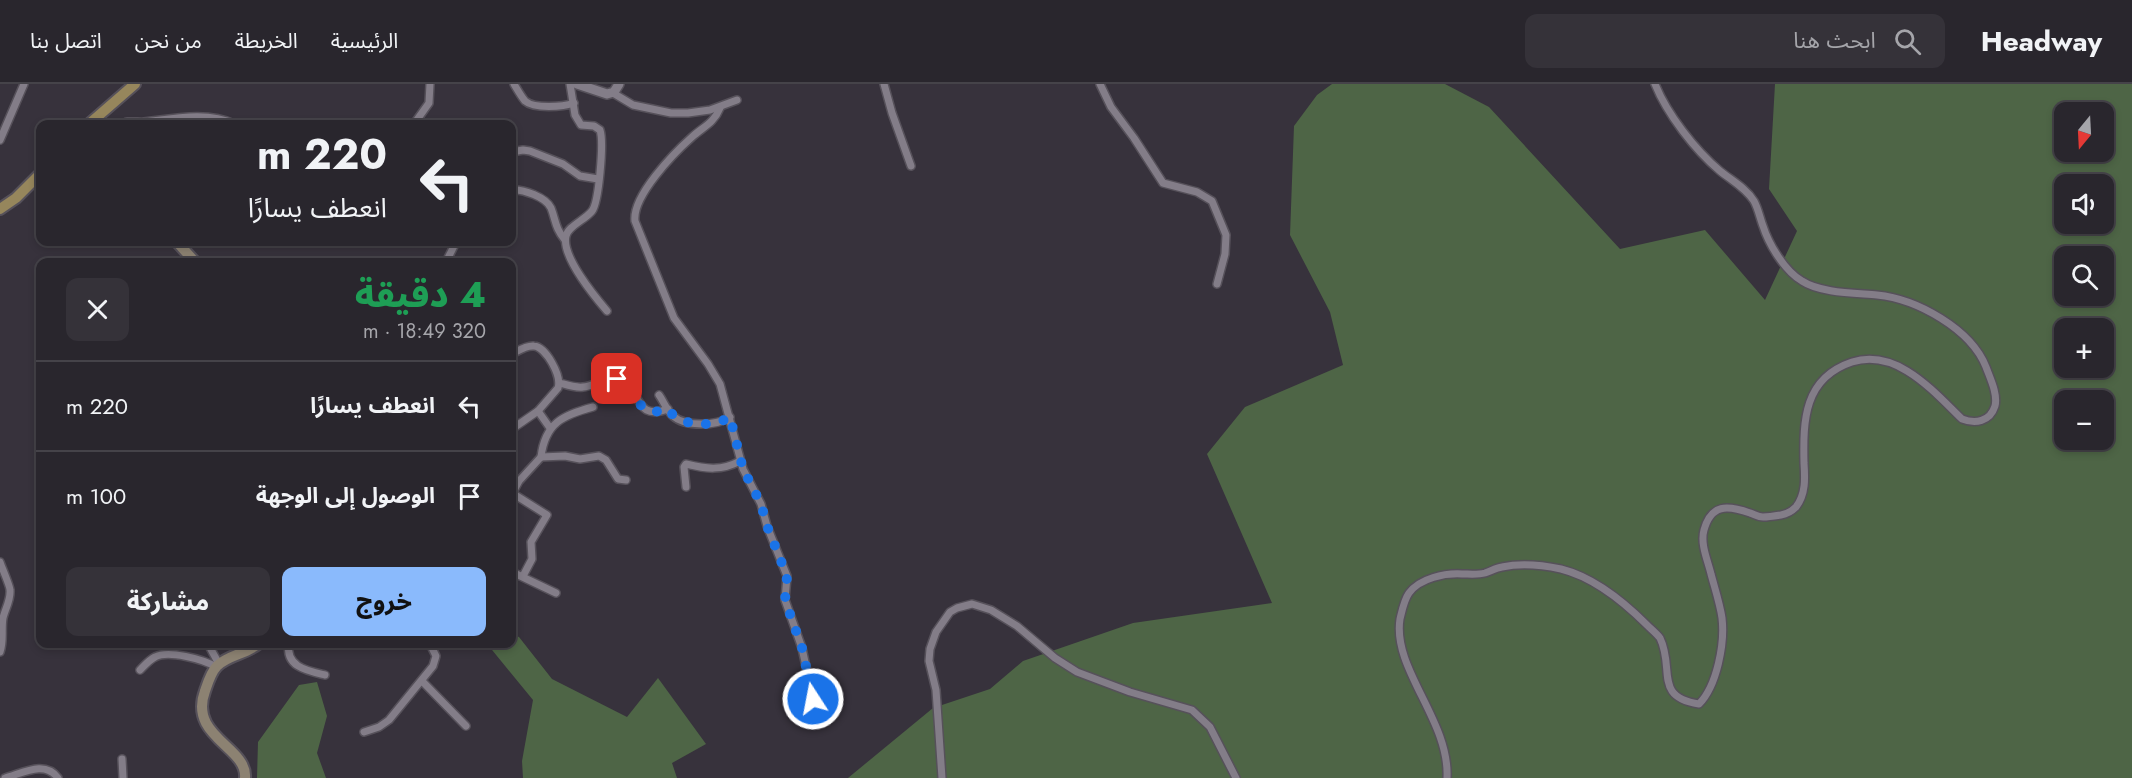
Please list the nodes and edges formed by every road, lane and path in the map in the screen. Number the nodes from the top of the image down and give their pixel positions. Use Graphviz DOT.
graph roads {
  1 [pos="24,84"];
  2 [pos="135,84"];
  3 [pos="430,84"];
  4 [pos="514,84"];
  5 [pos="570,84"];
  6 [pos="577,84"];
  7 [pos="619,84"];
  8 [pos="884,84"];
  9 [pos="1100,84"];
  10 [pos="1655,84"];
  11 [pos="613,93"];
  12 [pos="737,100"];
  13 [pos="574,104"];
  14 [pos="720,108"];
  15 [pos="0,117"];
  16 [pos="94,120"];
  17 [pos="170,120"];
  18 [pos="226,120"];
  19 [pos="417,120"];
  20 [pos="6,125"];
  21 [pos="0,140"];
  22 [pos="516,151"];
  23 [pos="911,166"];
  24 [pos="598,179"];
  25 [pos="36,180"];
  26 [pos="516,191"];
  27 [pos="0,209"];
  28 [pos="565,240"];
  29 [pos="181,246"];
  30 [pos="191,258"];
  31 [pos="1217,284"];
  32 [pos="607,311"];
  33 [pos="516,352"];
  34 [pos="560,383"];
  35 [pos="659,395"];
  36 [pos="593,407"];
  37 [pos="668,409"];
  38 [pos="538,411"];
  39 [pos="730,417"];
  40 [pos="516,426"];
  41 [pos="550,428"];
  42 [pos="541,457"];
  43 [pos="740,461"];
  44 [pos="626,480"];
  45 [pos="686,487"];
  46 [pos="516,488"];
  47 [pos="516,496"];
  48 [pos="0,562"];
  49 [pos="516,573"];
  50 [pos="523,576"];
  51 [pos="556,593"];
  52 [pos="210,648"];
  53 [pos="252,648"];
  54 [pos="289,648"];
  55 [pos="432,648"];
  56 [pos="0,652"];
  57 [pos="217,666"];
  58 [pos="140,670"];
  59 [pos="325,675"];
  60 [pos="422,681"];
  61 [pos="813,699"];
  62 [pos="466,726"];
  63 [pos="364,732"];
  64 [pos="122,759"];
  65 [pos="5,778"];
  66 [pos="58,778"];
  67 [pos="123,778"];
  68 [pos="245,778"];
  69 [pos="942,778"];
  70 [pos="1236,778"];
  71 [pos="1447,778"];
  1 -- 20 [label="street"];
  2 -- 16 [label="main road"];
  3 -- 19 [label="street"];
  4 -- 13 [label="street"];
  5 -- 13 [label="street"];
  6 -- 11 [label="street"];
  7 -- 11 [label="street"];
  8 -- 23 [label="street"];
  9 -- 31 [label="street"];
  10 -- 71 [label="street"];
  11 -- 14 [label="street"];
  12 -- 14 [label="street"];
  13 -- 24 [label="street"];
  14 -- 39 [label="street"];
  15 -- 20 [label="street"];
  17 -- 18 [label="street"];
  20 -- 21 [label="street"];
  22 -- 24 [label="street"];
  24 -- 28 [label="street"];
  25 -- 27 [label="main road"];
  26 -- 28 [label="street"];
  28 -- 32 [label="street"];
  29 -- 30 [label="main road"];
  33 -- 34 [label="street"];
  34 -- 37 [label="street"];
  34 -- 38 [label="street"];
  35 -- 37 [label="street"];
  36 -- 41 [label="street"];
  37 -- 39 [label="street"];
  38 -- 40 [label="street"];
  38 -- 41 [label="street"];
  39 -- 43 [label="street"];
  41 -- 42 [label="street"];
  42 -- 44 [label="street"];
  42 -- 46 [label="street"];
  43 -- 45 [label="street"];
  43 -- 61 [label="street"];
  47 -- 50 [label="street"];
  48 -- 56 [label="street"];
  49 -- 50 [label="street"];
  50 -- 51 [label="street"];
  52 -- 57 [label="street"];
  53 -- 57 [label="main road"];
  54 -- 59 [label="street"];
  55 -- 60 [label="street"];
  57 -- 58 [label="street"];
  57 -- 68 [label="main road"];
  60 -- 62 [label="street"];
  60 -- 63 [label="street"];
  64 -- 67 [label="street"];
  65 -- 66 [label="street"];
  69 -- 70 [label="street"];
}
